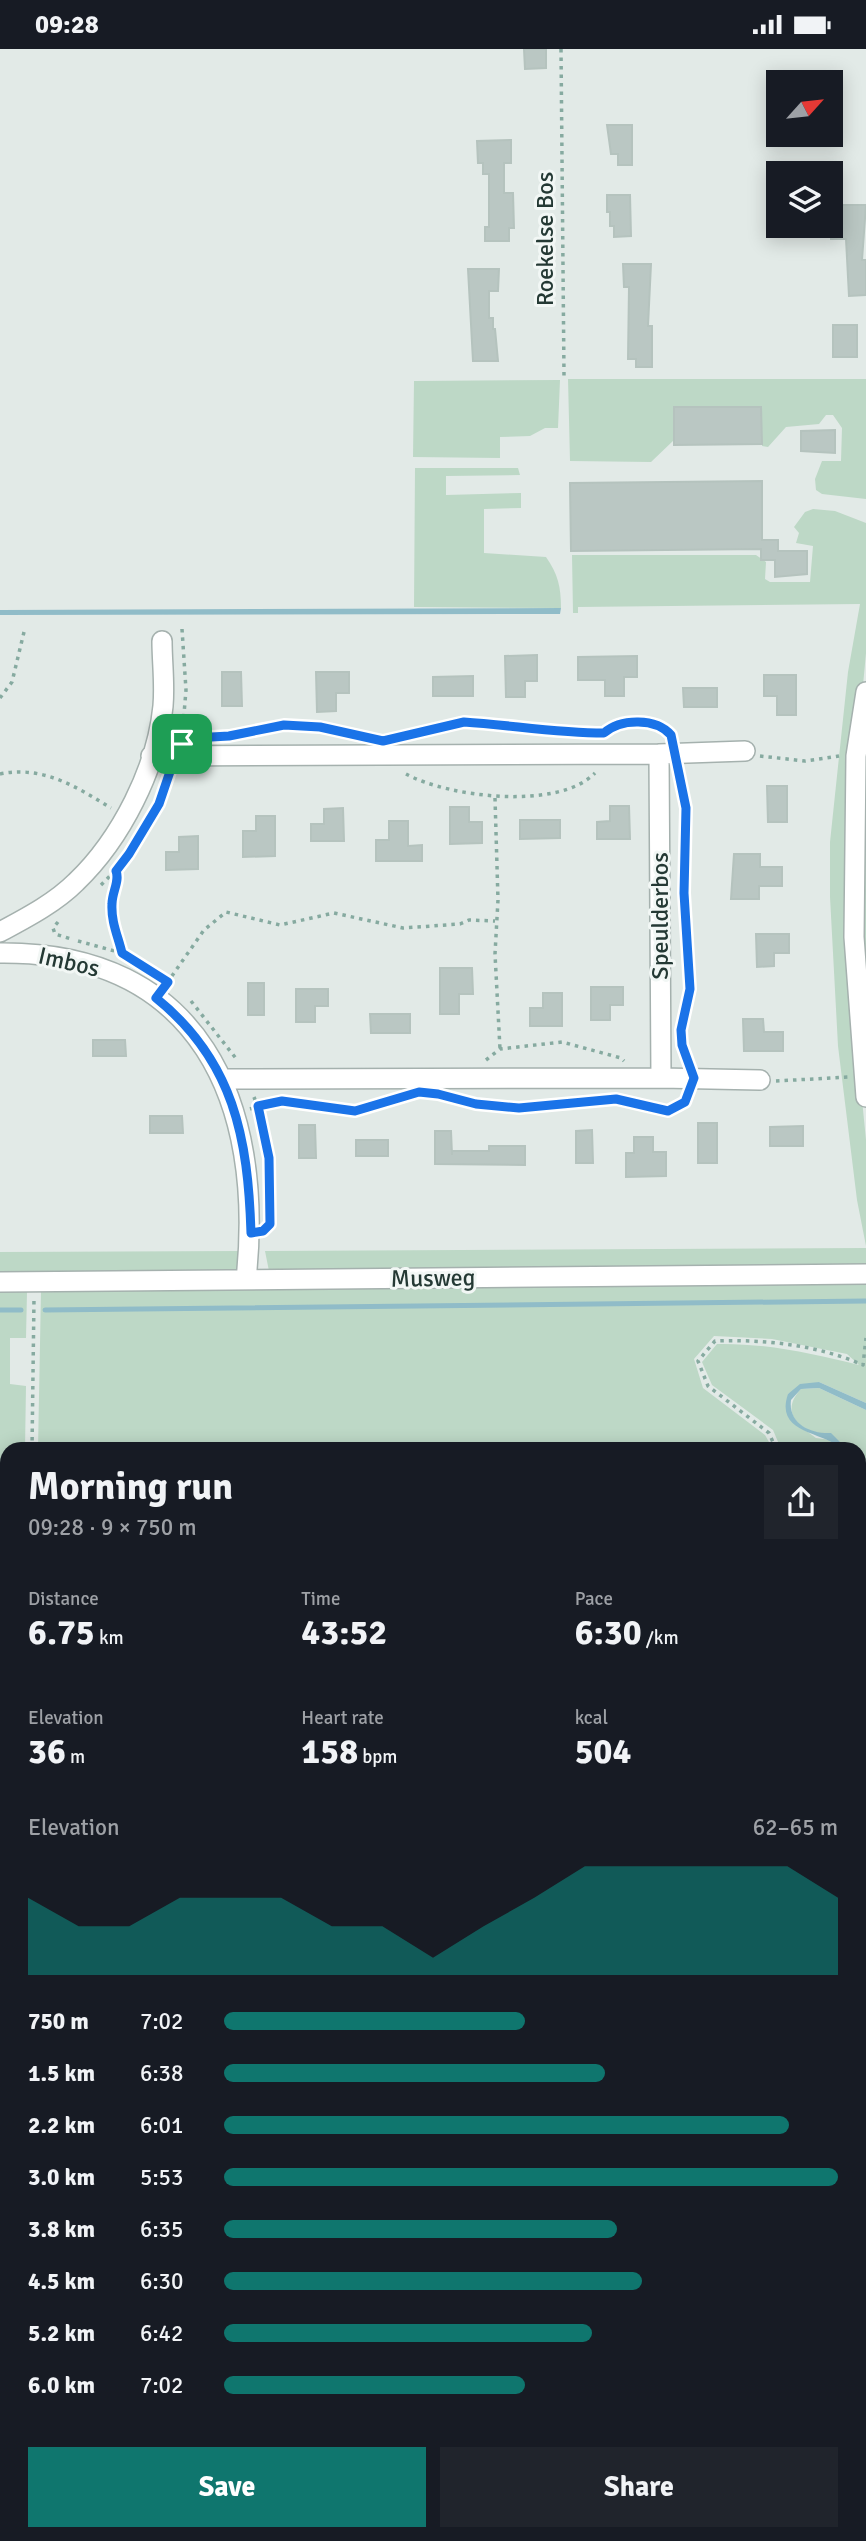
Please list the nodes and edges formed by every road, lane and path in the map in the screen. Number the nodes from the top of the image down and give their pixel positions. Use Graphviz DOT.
graph roads {
  1 [pos="561,49"];
  2 [pos="564,376"];
  3 [pos="182,629"];
  4 [pos="24,632"];
  5 [pos="162,641"];
  6 [pos="866,692"];
  7 [pos="0,698"];
  8 [pos="604,733"];
  9 [pos="221,737"];
  10 [pos="404,737"];
  11 [pos="194,738"];
  12 [pos="362,738"];
  13 [pos="745,751"];
  14 [pos="602,754"];
  15 [pos="668,754"];
  16 [pos="151,755"];
  17 [pos="177,755"];
  18 [pos="391,755"];
  19 [pos="856,756"];
  20 [pos="0,774"];
  21 [pos="495,798"];
  22 [pos="125,816"];
  23 [pos="861,859"];
  24 [pos="116,871"];
  25 [pos="98,888"];
  26 [pos="64,917"];
  27 [pos="495,921"];
  28 [pos="0,932"];
  29 [pos="0,953"];
  30 [pos="122,953"];
  31 [pos="162,990"];
  32 [pos="178,991"];
  33 [pos="189,999"];
  34 [pos="500,1049"];
  35 [pos="661,1078"];
  36 [pos="694,1078"];
  37 [pos="224,1079"];
  38 [pos="247,1079"];
  39 [pos="760,1080"];
  40 [pos="865,1087"];
  41 [pos="397,1097"];
  42 [pos="451,1097"];
  43 [pos="258,1106"];
  44 [pos="236,1116"];
  45 [pos="251,1233"];
  46 [pos="866,1274"];
  47 [pos="246,1280"];
  48 [pos="0,1282"];
  49 [pos="34,1282"];
  50 [pos="866,1338"];
  51 [pos="32,1442"];
  52 [pos="773,1442"];
  1 -- 2 [label="path, Roekelse Bos"];
  3 -- 11 [label="path"];
  4 -- 7 [label="path"];
  5 -- 16 [label="street"];
  6 -- 19 [label="street"];
  8 -- 10 [label="path"];
  8 -- 14 [label="path"];
  8 -- 15 [label="path"];
  9 -- 12 [label="path"];
  13 -- 15 [label="street"];
  13 -- 19 [label="path"];
  14 -- 15 [label="street"];
  14 -- 18 [label="street"];
  14 -- 21 [label="path"];
  15 -- 35 [label="street, Speulderbos"];
  15 -- 36 [label="path"];
  16 -- 17 [label="street"];
  16 -- 22 [label="street"];
  17 -- 18 [label="street"];
  17 -- 24 [label="path"];
  18 -- 21 [label="path"];
  19 -- 23 [label="street"];
  20 -- 22 [label="path"];
  21 -- 27 [label="path"];
  22 -- 28 [label="street"];
  23 -- 40 [label="street"];
  24 -- 25 [label="path"];
  24 -- 30 [label="path"];
  26 -- 30 [label="path"];
  27 -- 31 [label="path"];
  27 -- 34 [label="path"];
  29 -- 31 [label="street, Imbos"];
  30 -- 31 [label="path"];
  31 -- 32 [label="path"];
  31 -- 37 [label="street, Imbos"];
  33 -- 38 [label="path"];
  35 -- 36 [label="street"];
  35 -- 38 [label="street"];
  36 -- 39 [label="street"];
  36 -- 42 [label="path"];
  37 -- 38 [label="street"];
  37 -- 44 [label="street, Imbos"];
  38 -- 43 [label="path"];
  39 -- 40 [label="path"];
  41 -- 43 [label="path"];
  43 -- 44 [label="path"];
  43 -- 45 [label="path"];
  44 -- 45 [label="street, Imbos"];
  45 -- 47 [label="street, Imbos"];
  46 -- 47 [label="street, Musweg"];
  47 -- 49 [label="street, Musweg"];
  48 -- 49 [label="street, Musweg"];
  49 -- 51 [label="path"];
  50 -- 52 [label="path"];
}
